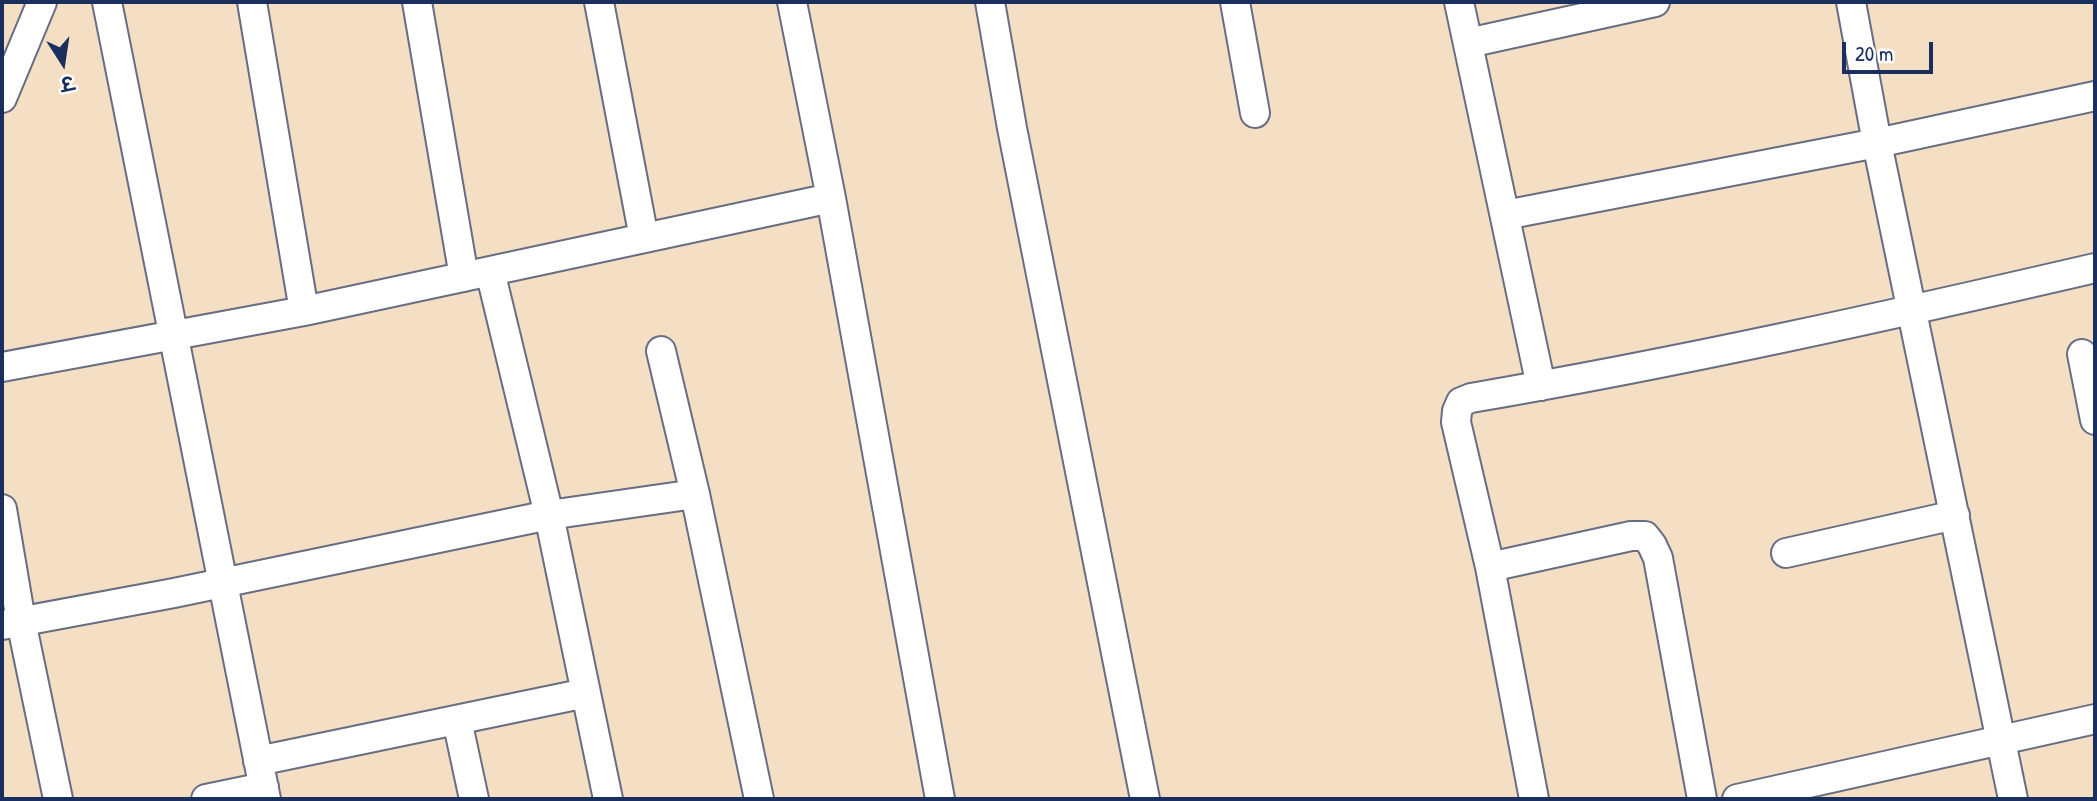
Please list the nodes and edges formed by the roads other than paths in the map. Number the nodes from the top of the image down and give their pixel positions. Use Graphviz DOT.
graph roads {
  1 [pos="42,2"];
  2 [pos="107,2"];
  3 [pos="252,2"];
  4 [pos="417,2"];
  5 [pos="599,2"];
  6 [pos="792,2"];
  7 [pos="990,2"];
  8 [pos="1236,2"];
  9 [pos="1459,2"];
  10 [pos="1656,2"];
  11 [pos="1850,2"];
  12 [pos="1468,43"];
  13 [pos="2095,96"];
  14 [pos="2,98"];
  15 [pos="1255,113"];
  16 [pos="1877,143"];
  17 [pos="831,198"];
  18 [pos="1505,215"];
  19 [pos="644,238"];
  20 [pos="2095,268"];
  21 [pos="477,274"];
  22 [pos="304,311"];
  23 [pos="1913,311"];
  24 [pos="173,334"];
  25 [pos="661,351"];
  26 [pos="2082,354"];
  27 [pos="2,367"];
  28 [pos="1541,386"];
  29 [pos="2095,420"];
  30 [pos="695,494"];
  31 [pos="2,509"];
  32 [pos="1955,514"];
  33 [pos="549,515"];
  34 [pos="1786,552"];
  35 [pos="1490,566"];
  36 [pos="224,582"];
  37 [pos="11,623"];
  38 [pos="586,693"];
  39 [pos="2095,719"];
  40 [pos="457,720"];
  41 [pos="2001,740"];
  42 [pos="263,783"];
  43 [pos="58,799"];
  44 [pos="206,799"];
  45 [pos="474,799"];
  46 [pos="608,799"];
  47 [pos="759,799"];
  48 [pos="940,799"];
  49 [pos="1145,799"];
  50 [pos="1534,799"];
  51 [pos="1702,799"];
  52 [pos="1737,799"];
  53 [pos="2013,799"];
  1 -- 14 [label="street"];
  2 -- 24 [label="street"];
  3 -- 22 [label="street"];
  4 -- 21 [label="street"];
  5 -- 19 [label="street"];
  6 -- 17 [label="street"];
  7 -- 49 [label="street"];
  8 -- 15 [label="street"];
  9 -- 12 [label="street"];
  10 -- 12 [label="street"];
  11 -- 16 [label="street"];
  12 -- 18 [label="street"];
  13 -- 16 [label="street"];
  16 -- 18 [label="street"];
  16 -- 23 [label="street"];
  17 -- 19 [label="street"];
  17 -- 48 [label="street"];
  18 -- 28 [label="street"];
  19 -- 21 [label="street"];
  20 -- 23 [label="street"];
  21 -- 22 [label="street"];
  21 -- 33 [label="street"];
  22 -- 24 [label="street"];
  23 -- 28 [label="street"];
  23 -- 32 [label="street"];
  24 -- 27 [label="street"];
  24 -- 36 [label="street"];
  25 -- 30 [label="street"];
  26 -- 29 [label="street"];
  28 -- 35 [label="street"];
  30 -- 33 [label="street"];
  30 -- 47 [label="street"];
  31 -- 37 [label="street"];
  32 -- 34 [label="street"];
  32 -- 41 [label="street"];
  33 -- 36 [label="street"];
  33 -- 38 [label="street"];
  35 -- 50 [label="street"];
  35 -- 51 [label="street"];
  36 -- 37 [label="street"];
  36 -- 42 [label="street"];
  37 -- 43 [label="street"];
  38 -- 40 [label="street"];
  38 -- 46 [label="street"];
  39 -- 41 [label="street"];
  40 -- 42 [label="street"];
  40 -- 45 [label="street"];
  41 -- 52 [label="street"];
  41 -- 53 [label="street"];
  42 -- 44 [label="street"];
}
